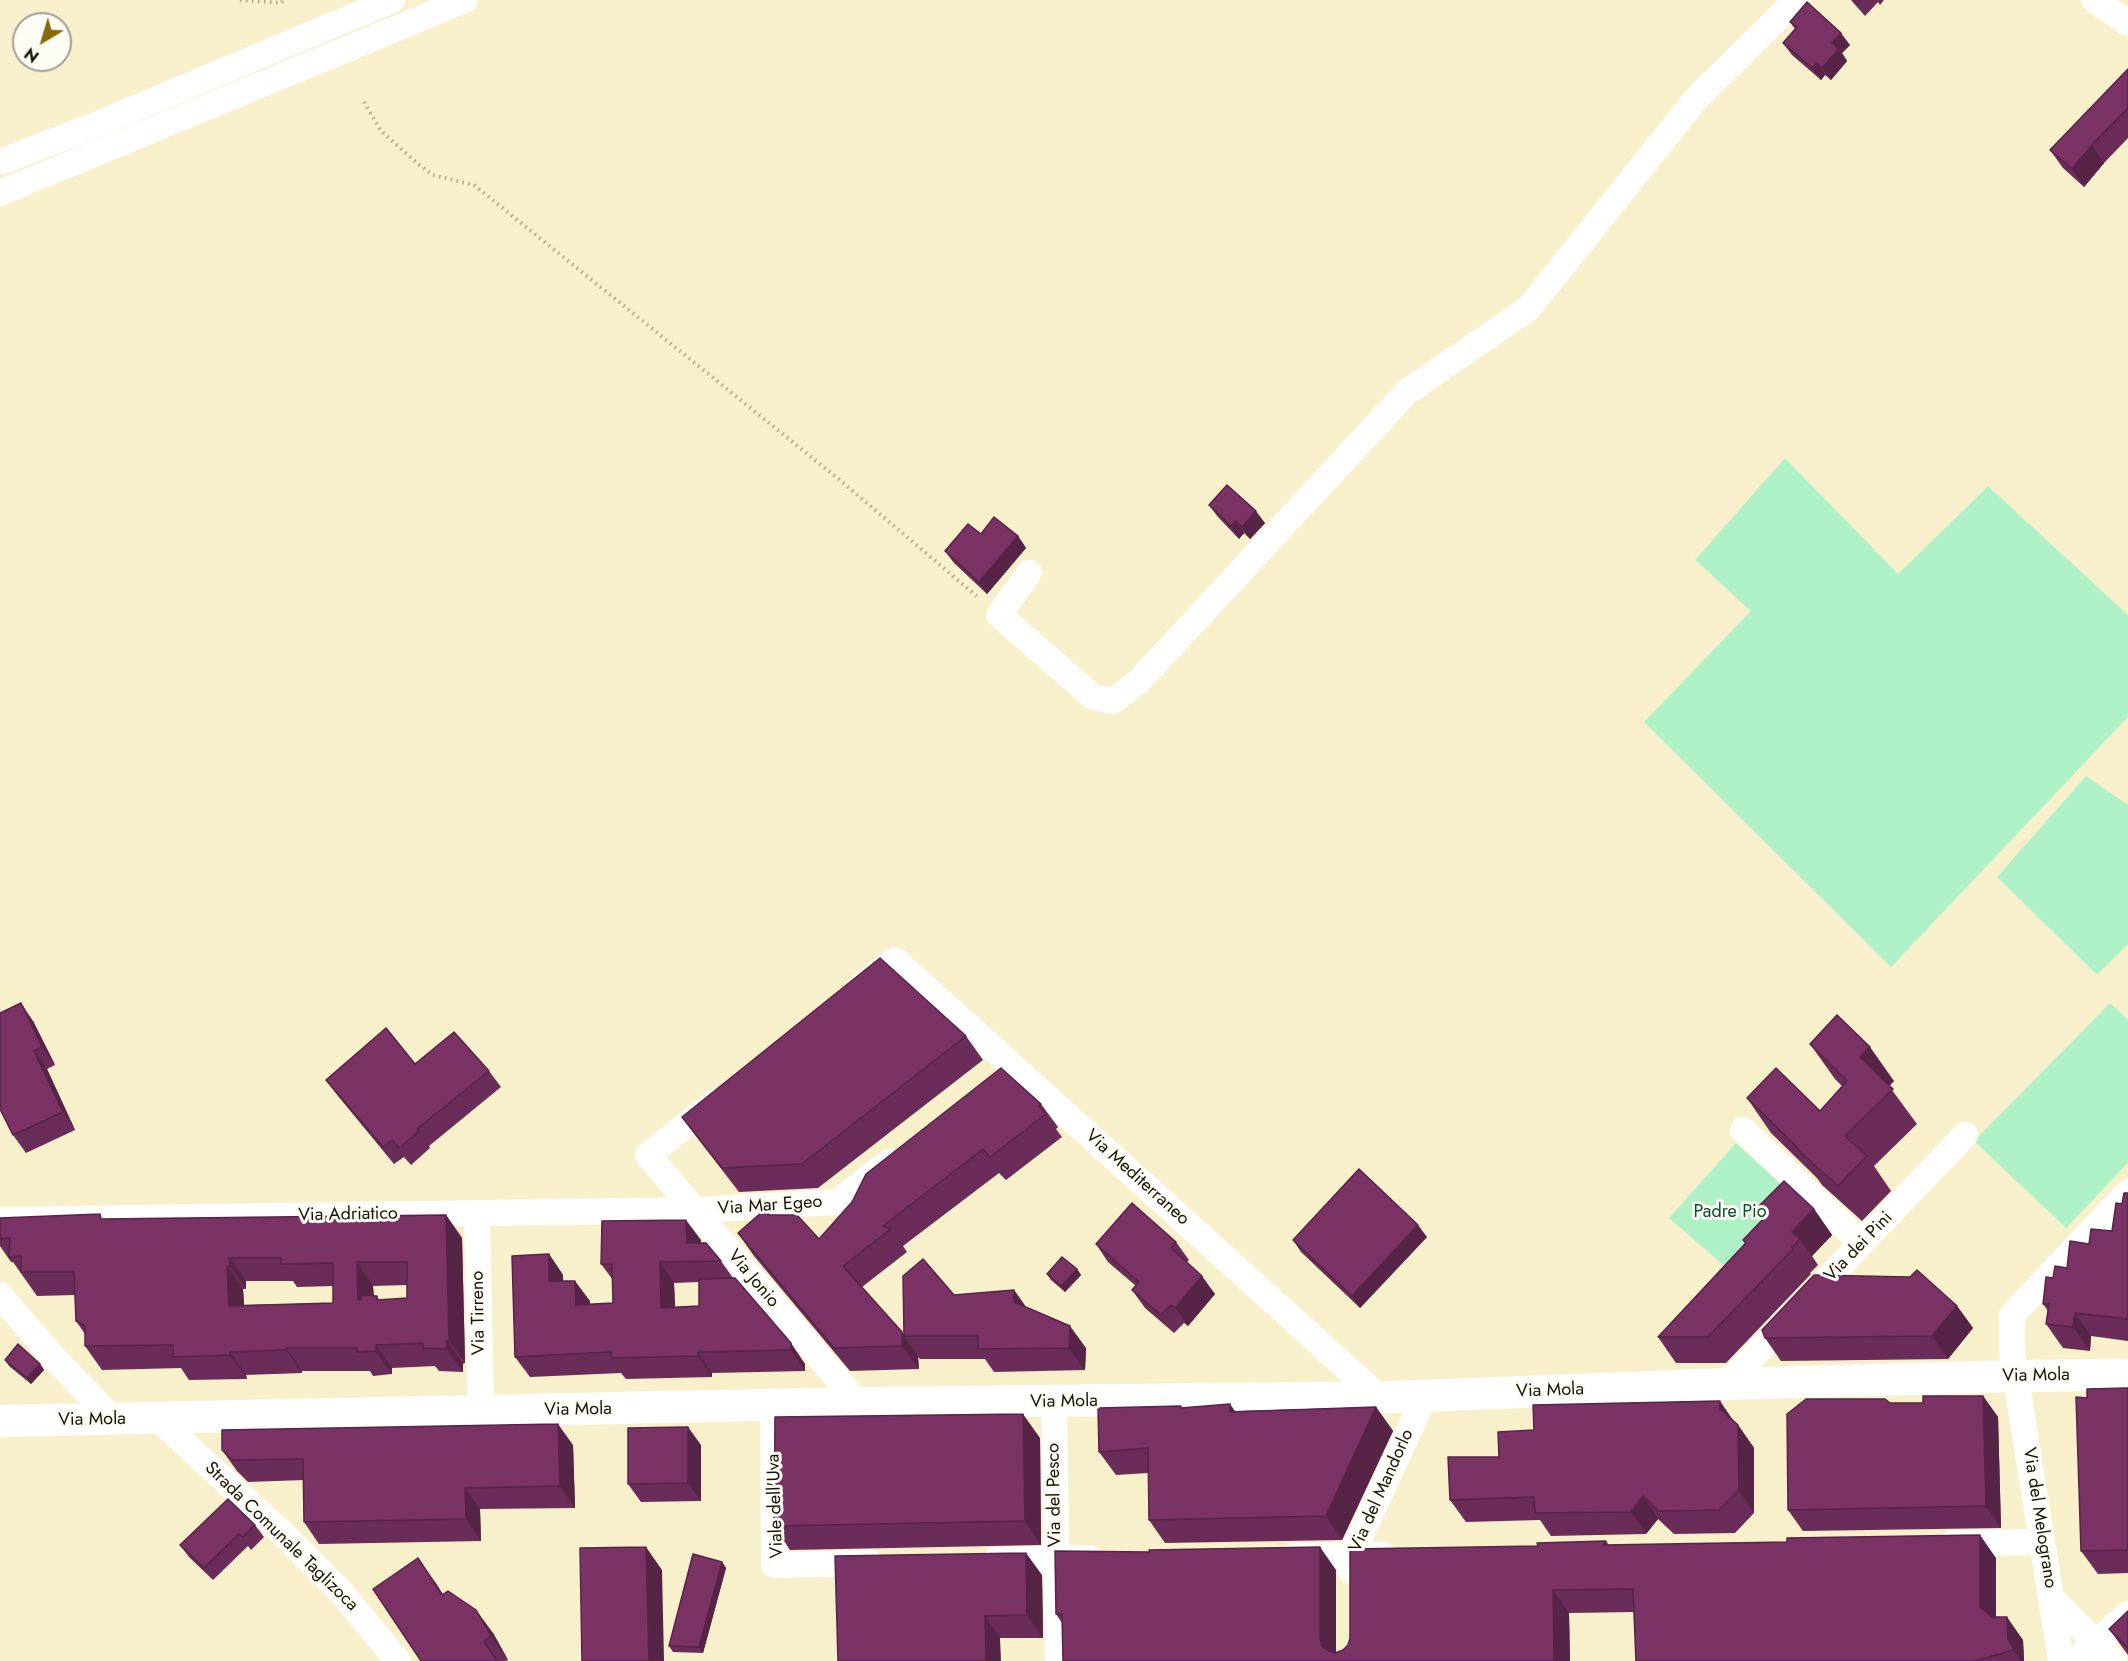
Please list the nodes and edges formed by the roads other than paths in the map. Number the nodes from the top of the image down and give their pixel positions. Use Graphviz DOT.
graph roads {
  1 [pos="392,0"];
  2 [pos="465,0"];
  3 [pos="1796,0"];
  4 [pos="2094,0"];
  5 [pos="2128,23"];
  6 [pos="0,162"];
  7 [pos="0,193"];
  8 [pos="1029,573"];
  9 [pos="840,1003"];
  10 [pos="730,1090"];
  11 [pos="1743,1130"];
  12 [pos="1965,1135"];
  13 [pos="912,1145"];
  14 [pos="2128,1192"];
  15 [pos="696,1210"];
  16 [pos="477,1213"];
  17 [pos="0,1220"];
  18 [pos="1862,1243"];
  19 [pos="0,1295"];
  20 [pos="2128,1374"];
  21 [pos="2017,1376"];
  22 [pos="1727,1384"];
  23 [pos="1425,1396"];
  24 [pos="1379,1397"];
  25 [pos="1054,1402"];
  26 [pos="858,1403"];
  27 [pos="773,1406"];
  28 [pos="481,1412"];
  29 [pos="113,1419"];
  30 [pos="158,1419"];
  31 [pos="0,1421"];
  32 [pos="2042,1542"];
  33 [pos="1934,1544"];
  34 [pos="1410,1554"];
  35 [pos="1351,1556"];
  36 [pos="1268,1557"];
  37 [pos="1056,1558"];
  38 [pos="1115,1558"];
  39 [pos="974,1560"];
  40 [pos="892,1562"];
  41 [pos="1351,1591"];
  42 [pos="2052,1599"];
  43 [pos="2128,1614"];
  44 [pos="2096,1643"];
  45 [pos="398,1661"];
  46 [pos="1058,1661"];
  47 [pos="2061,1661"];
  48 [pos="2075,1661"];
  49 [pos="2115,1661"];
  1 -- 6 [label="street"];
  2 -- 7 [label="street"];
  3 -- 8 [label="street"];
  4 -- 5 [label="street"];
  9 -- 24 [label="street, Via Mediterraneo"];
  10 -- 15 [label="street, Via Jonio"];
  11 -- 18 [label="street"];
  12 -- 18 [label="street, Via dei Pini"];
  13 -- 15 [label="street, Via Mar Egeo"];
  14 -- 21 [label="street, Via del Melograno"];
  15 -- 16 [label="street, Via Adriatico"];
  15 -- 26 [label="street, Via Jonio"];
  16 -- 17 [label="street, Via Adriatico"];
  16 -- 28 [label="street, Via Tirreno"];
  18 -- 22 [label="street, Via dei Pini"];
  19 -- 29 [label="street"];
  20 -- 21 [label="main road, Via Mola"];
  21 -- 22 [label="main road, Via Mola"];
  21 -- 32 [label="street, Via del Melograno"];
  22 -- 23 [label="main road, Via Mola"];
  23 -- 24 [label="main road, Via Mola"];
  23 -- 35 [label="street, Via del Mandorlo"];
  24 -- 25 [label="main road, Via Mola"];
  25 -- 26 [label="main road, Via Mola"];
  25 -- 37 [label="street, Via del Pesco"];
  26 -- 27 [label="main road, Via Mola"];
  27 -- 28 [label="main road, Via Mola"];
  27 -- 40 [label="street, Viale dell'Uva"];
  28 -- 30 [label="main road, Via Mola"];
  29 -- 30 [label="main road, Via Mola"];
  29 -- 31 [label="main road, Via Mola"];
  30 -- 45 [label="street, Strada Comunale Taglizoca"];
  32 -- 33 [label="street"];
  32 -- 42 [label="street, Via del Melograno"];
  34 -- 35 [label="street"];
  35 -- 36 [label="street"];
  35 -- 41 [label="street, Via del Mandorlo"];
  37 -- 38 [label="street"];
  37 -- 39 [label="street"];
  37 -- 46 [label="street, Via del Pesco"];
  42 -- 44 [label="street"];
  42 -- 47 [label="street, Via del Melograno"];
  43 -- 44 [label="street"];
  44 -- 48 [label="street"];
  44 -- 49 [label="street"];
}
